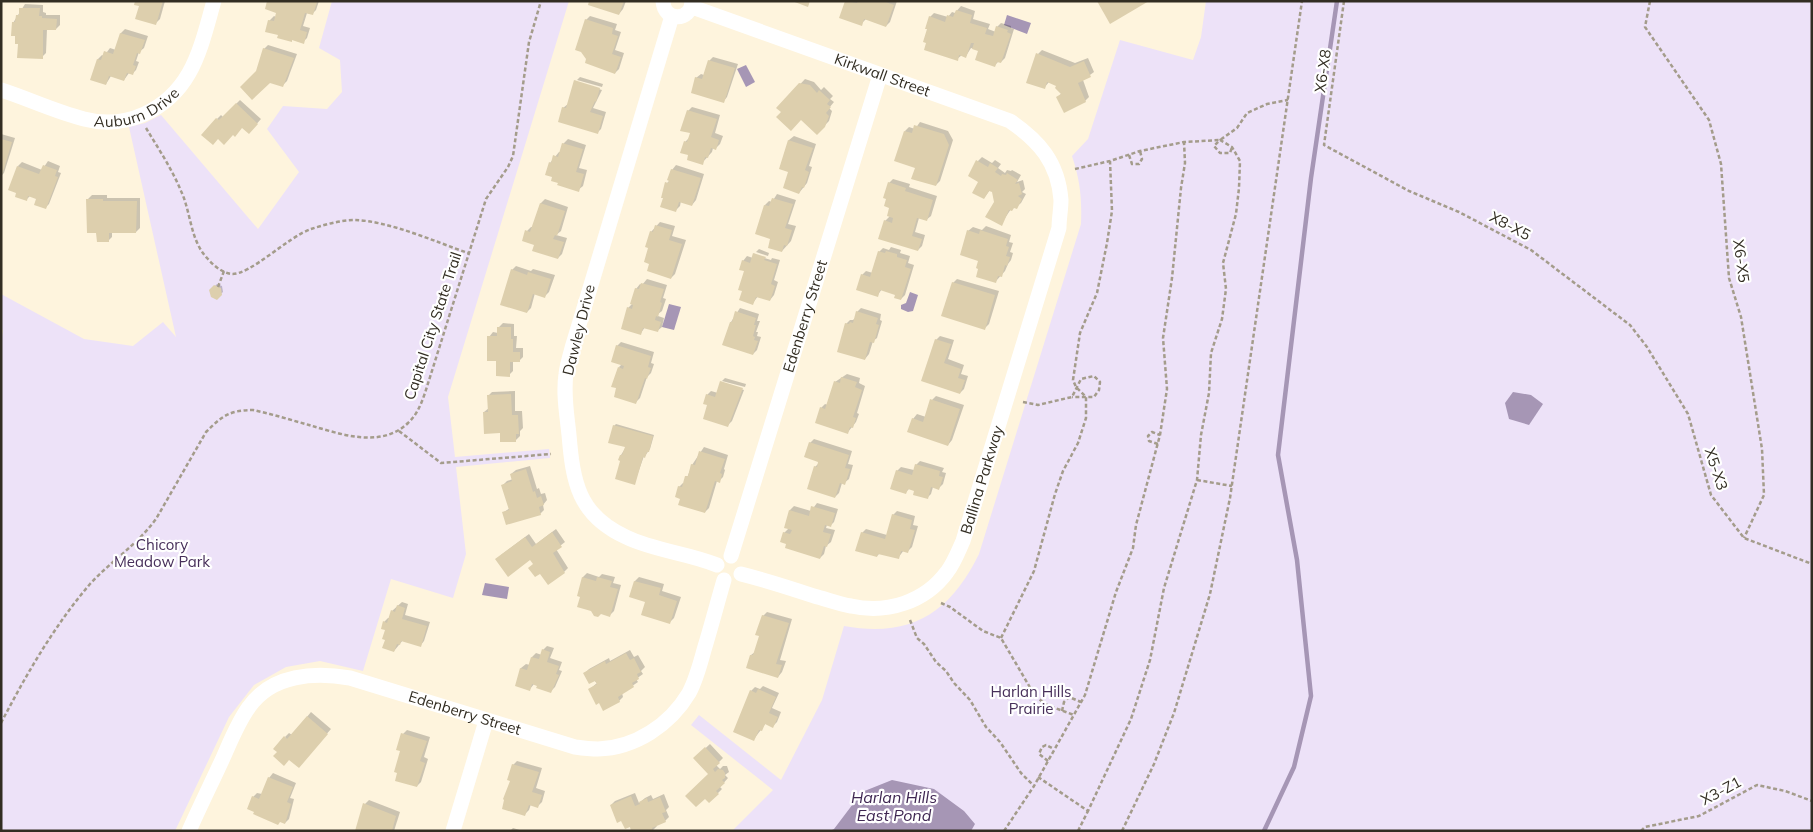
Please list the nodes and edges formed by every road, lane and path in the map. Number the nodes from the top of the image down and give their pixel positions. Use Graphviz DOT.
graph roads {
  1 [pos="214,1"];
  2 [pos="541,1"];
  3 [pos="663,1"];
  4 [pos="1302,1"];
  5 [pos="1344,1"];
  6 [pos="1650,1"];
  7 [pos="692,4"];
  8 [pos="672,16"];
  9 [pos="880,75"];
  10 [pos="1,90"];
  11 [pos="1288,100"];
  12 [pos="139,117"];
  13 [pos="1220,140"];
  14 [pos="1184,142"];
  15 [pos="1324,145"];
  16 [pos="1232,147"];
  17 [pos="1140,151"];
  18 [pos="1129,155"];
  19 [pos="1110,161"];
  20 [pos="1075,169"];
  21 [pos="1055,170"];
  22 [pos="468,253"];
  23 [pos="224,271"];
  24 [pos="218,287"];
  25 [pos="1658,364"];
  26 [pos="1076,388"];
  27 [pos="1072,397"];
  28 [pos="1086,397"];
  29 [pos="1023,402"];
  30 [pos="399,431"];
  31 [pos="1160,436"];
  32 [pos="1158,444"];
  33 [pos="551,454"];
  34 [pos="1197,480"];
  35 [pos="1232,486"];
  36 [pos="1744,538"];
  37 [pos="731,556"];
  38 [pos="1812,564"];
  39 [pos="717,565"];
  40 [pos="741,574"];
  41 [pos="724,580"];
  42 [pos="942,603"];
  43 [pos="910,620"];
  44 [pos="1001,638"];
  45 [pos="1082,702"];
  46 [pos="1062,711"];
  47 [pos="1074,716"];
  48 [pos="486,721"];
  49 [pos="1,724"];
  50 [pos="1054,749"];
  51 [pos="1048,761"];
  52 [pos="1038,778"];
  53 [pos="1034,786"];
  54 [pos="1812,801"];
  55 [pos="1088,811"];
  56 [pos="189,831"];
  57 [pos="453,831"];
  58 [pos="1004,831"];
  59 [pos="1078,831"];
  60 [pos="1122,831"];
  61 [pos="1641,831"];
  1 -- 12 [label="street, Auburn Drive"];
  2 -- 22 [label="path, Capital City State Trail"];
  3 -- 8 [label="street"];
  4 -- 11 [label="path"];
  5 -- 15 [label="path, X6-X8"];
  6 -- 36 [label="path, X6-X5"];
  7 -- 8 [label="street"];
  7 -- 9 [label="street, Kirkwall Street"];
  8 -- 39 [label="street, Dawley Drive"];
  9 -- 21 [label="street, Kirkwall Street"];
  9 -- 37 [label="street, Edenberry Street"];
  10 -- 12 [label="street, Auburn Drive"];
  11 -- 13 [label="path"];
  11 -- 35 [label="path"];
  12 -- 23 [label="path"];
  13 -- 14 [label="path"];
  13 -- 16 [label="path"];
  13 -- 16 [label="path"];
  14 -- 17 [label="path"];
  14 -- 31 [label="path"];
  15 -- 25 [label="path, X8-X5"];
  16 -- 34 [label="path"];
  17 -- 18 [label="path"];
  17 -- 18 [label="path"];
  18 -- 19 [label="path"];
  19 -- 20 [label="path"];
  19 -- 26 [label="path"];
  21 -- 40 [label="street, Ballina Parkway"];
  22 -- 23 [label="path"];
  22 -- 30 [label="path, Capital City State Trail"];
  23 -- 24 [label="path"];
  25 -- 36 [label="path, X5-X3"];
  26 -- 27 [label="path"];
  26 -- 28 [label="path"];
  26 -- 28 [label="path"];
  27 -- 28 [label="path"];
  27 -- 29 [label="path"];
  28 -- 44 [label="path"];
  30 -- 33 [label="path"];
  30 -- 49 [label="path"];
  31 -- 32 [label="path"];
  31 -- 32 [label="path"];
  32 -- 45 [label="path"];
  34 -- 35 [label="path"];
  34 -- 55 [label="path"];
  35 -- 60 [label="path"];
  36 -- 38 [label="path"];
  37 -- 39 [label="street"];
  37 -- 40 [label="street"];
  39 -- 41 [label="street"];
  40 -- 41 [label="street"];
  41 -- 48 [label="street, Edenberry Street"];
  42 -- 44 [label="path"];
  43 -- 53 [label="path"];
  44 -- 46 [label="path"];
  45 -- 46 [label="path"];
  45 -- 47 [label="path"];
  46 -- 47 [label="path"];
  47 -- 50 [label="path"];
  48 -- 56 [label="street, Edenberry Street"];
  48 -- 57 [label="street"];
  50 -- 51 [label="path"];
  50 -- 51 [label="path"];
  51 -- 52 [label="path"];
  52 -- 53 [label="path"];
  52 -- 55 [label="path"];
  53 -- 58 [label="path"];
  54 -- 61 [label="path, X3-Z1"];
  55 -- 59 [label="path"];
}
